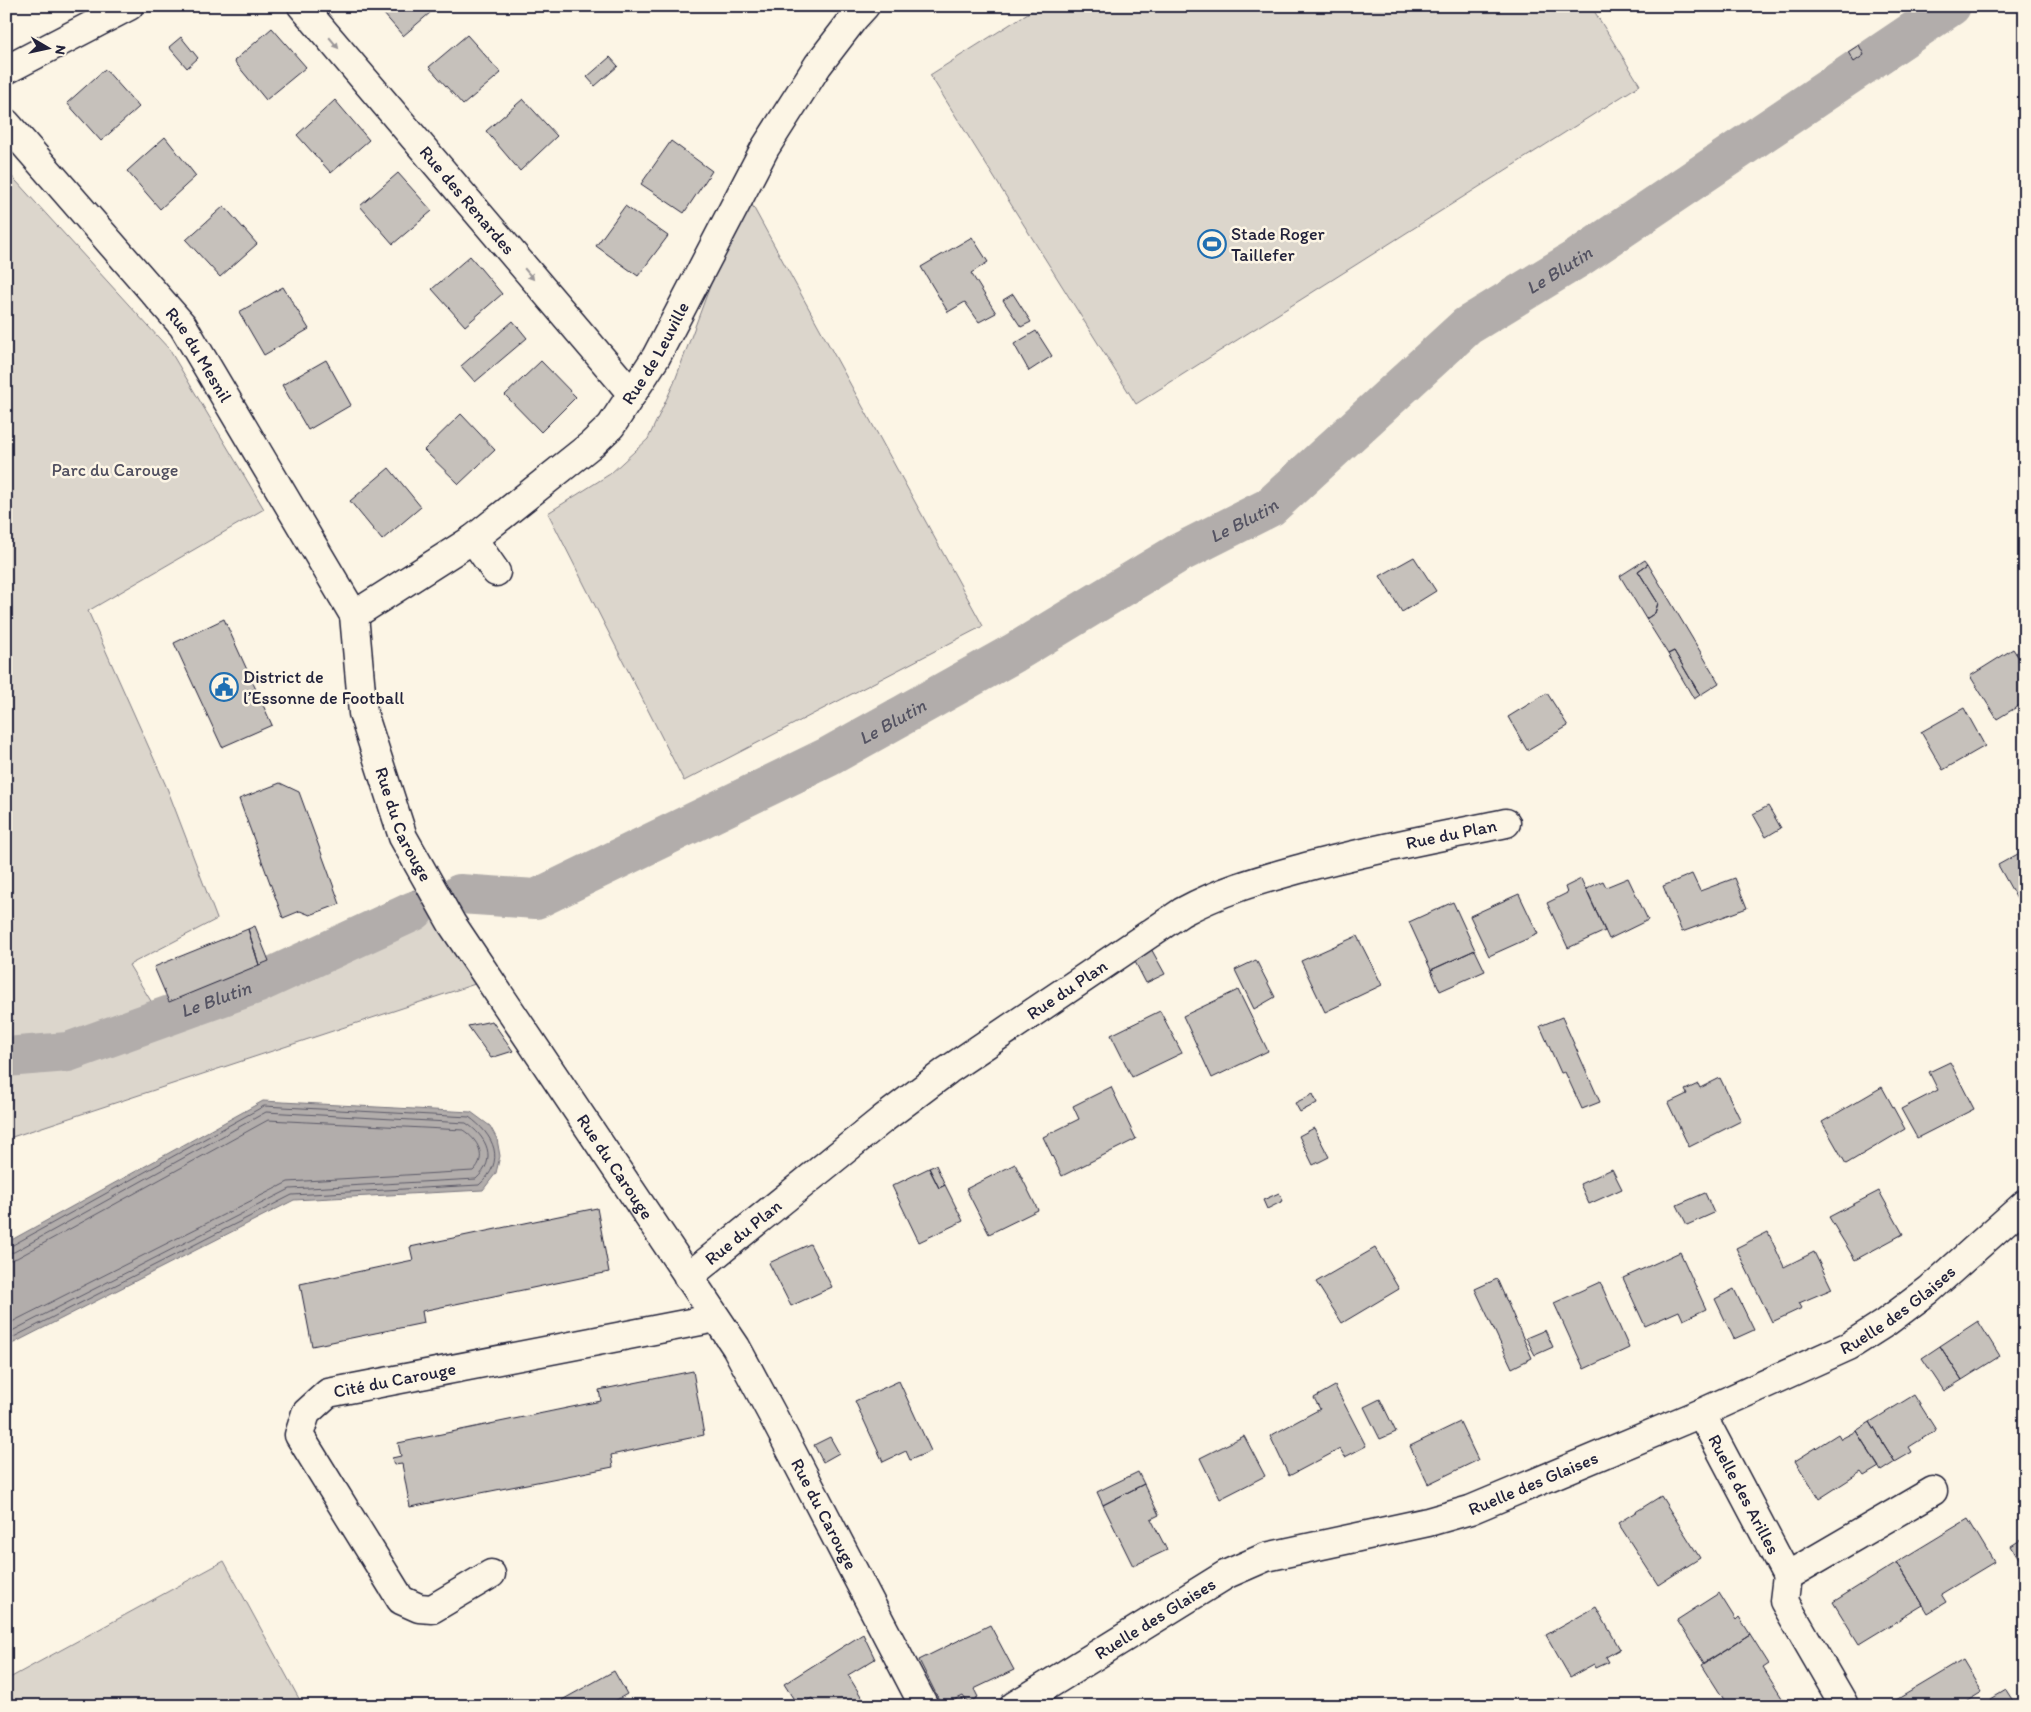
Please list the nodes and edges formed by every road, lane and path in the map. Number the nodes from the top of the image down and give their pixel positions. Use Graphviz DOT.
graph roads {
  1 [pos="128,6"];
  2 [pos="302,6"];
  3 [pos="865,6"];
  4 [pos="6,70"];
  5 [pos="6,123"];
  6 [pos="632,394"];
  7 [pos="473,540"];
  8 [pos="496,572"];
  9 [pos="354,615"];
  10 [pos="1506,823"];
  11 [pos="2025,1204"];
  12 [pos="688,1277"];
  13 [pos="716,1318"];
  14 [pos="1701,1413"];
  15 [pos="1933,1491"];
  16 [pos="491,1574"];
  17 [pos="1787,1576"];
  18 [pos="1842,1704"];
  19 [pos="924,1706"];
  20 [pos="1014,1706"];
  1 -- 4 [label="street"];
  2 -- 6 [label="street, Rue des Renardes, one-way"];
  3 -- 6 [label="street, Rue de Leuville"];
  5 -- 9 [label="street, Rue du Mesnil"];
  6 -- 7 [label="street, Rue de Leuville"];
  7 -- 8 [label="street"];
  7 -- 9 [label="street, Rue de Leuville"];
  9 -- 12 [label="street, Rue du Carouge"];
  10 -- 12 [label="street, Rue du Plan"];
  11 -- 14 [label="street, Ruelle des Glaises"];
  12 -- 13 [label="street, Rue du Carouge"];
  13 -- 16 [label="street, Cité du Carouge"];
  13 -- 19 [label="street, Rue du Carouge"];
  14 -- 17 [label="street, Ruelle des Arilles"];
  14 -- 20 [label="street, Ruelle des Glaises"];
  15 -- 17 [label="street, Ruelle des Arilles"];
  17 -- 18 [label="street, Ruelle des Arilles"];
}
